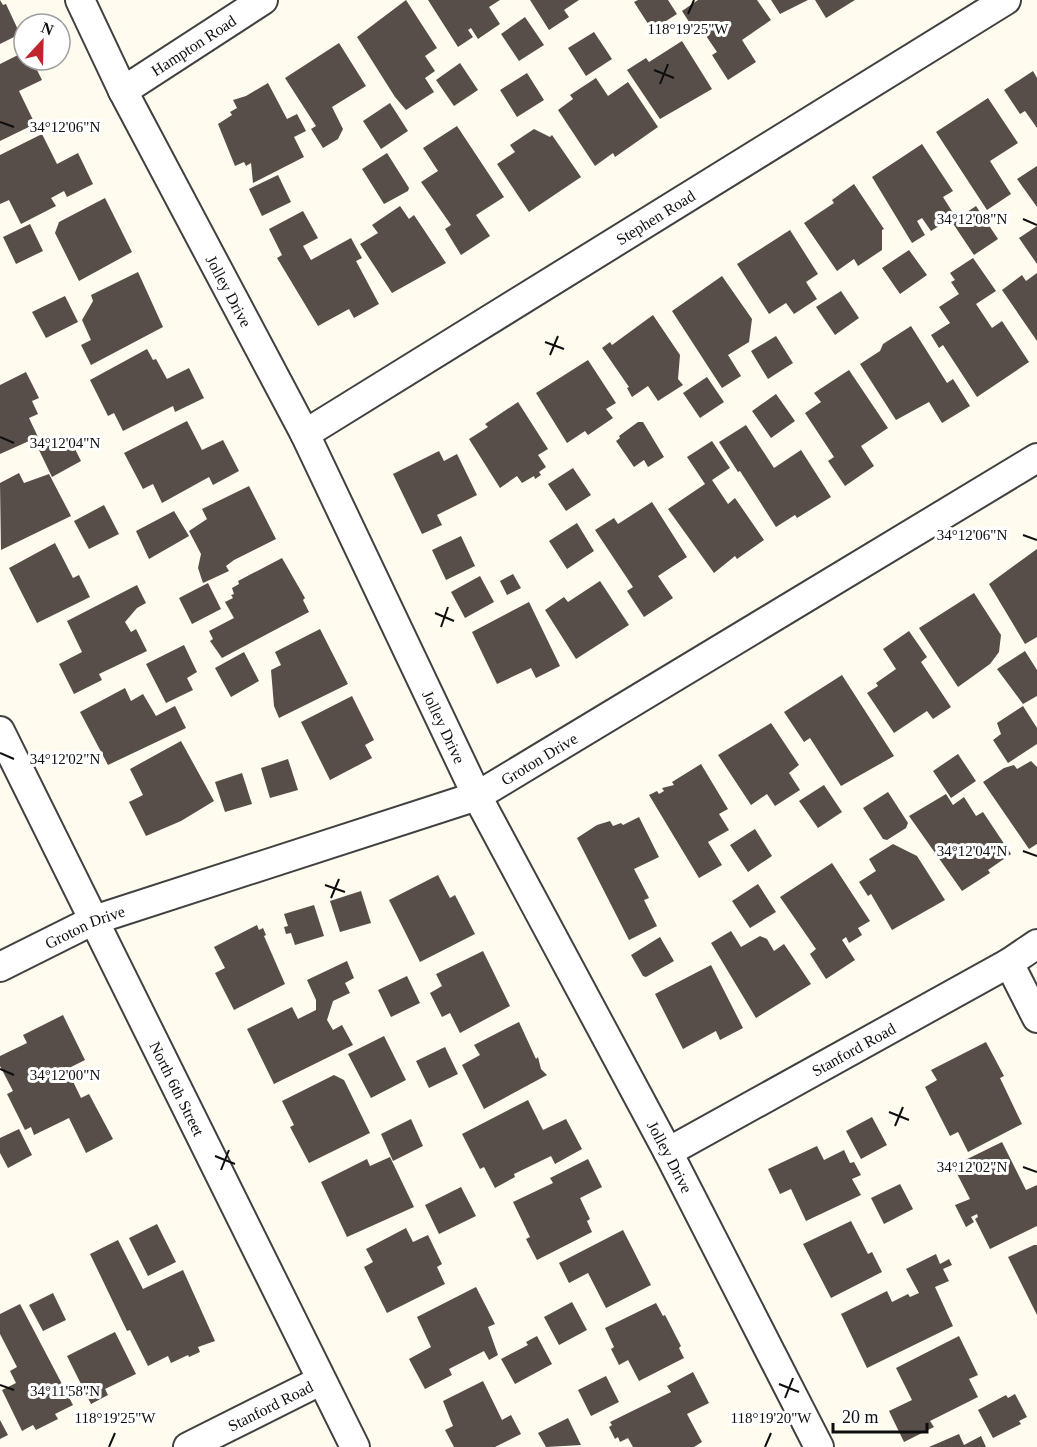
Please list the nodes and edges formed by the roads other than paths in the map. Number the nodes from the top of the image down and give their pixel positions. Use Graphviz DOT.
graph roads {
  1 [pos="80,0"];
  2 [pos="263,0"];
  3 [pos="1006,0"];
  4 [pos="123,91"];
  5 [pos="305,434"];
  6 [pos="1037,458"];
  7 [pos="0,731"];
  8 [pos="477,796"];
  9 [pos="94,920"];
  10 [pos="1037,944"];
  11 [pos="1009,963"];
  12 [pos="0,967"];
  13 [pos="1037,1018"];
  14 [pos="668,1152"];
  15 [pos="320,1381"];
  16 [pos="188,1447"];
  17 [pos="355,1447"];
  18 [pos="819,1447"];
  1 -- 4 [label="street, Jolley Drive"];
  2 -- 4 [label="street, Hampton Road"];
  3 -- 5 [label="street, Stephen Road"];
  4 -- 5 [label="street, Jolley Drive"];
  5 -- 8 [label="street, Jolley Drive"];
  6 -- 8 [label="street, Groton Drive"];
  7 -- 9 [label="street, North 6th Street"];
  8 -- 9 [label="street, Groton Drive"];
  8 -- 14 [label="street, Jolley Drive"];
  9 -- 12 [label="street, Groton Drive"];
  9 -- 15 [label="street, North 6th Street"];
  10 -- 11 [label="street, Stanford Road"];
  11 -- 13 [label="street"];
  11 -- 14 [label="street, Stanford Road"];
  14 -- 18 [label="street, Jolley Drive"];
  15 -- 16 [label="street, Stanford Road"];
  15 -- 17 [label="street, North 6th Street"];
}
